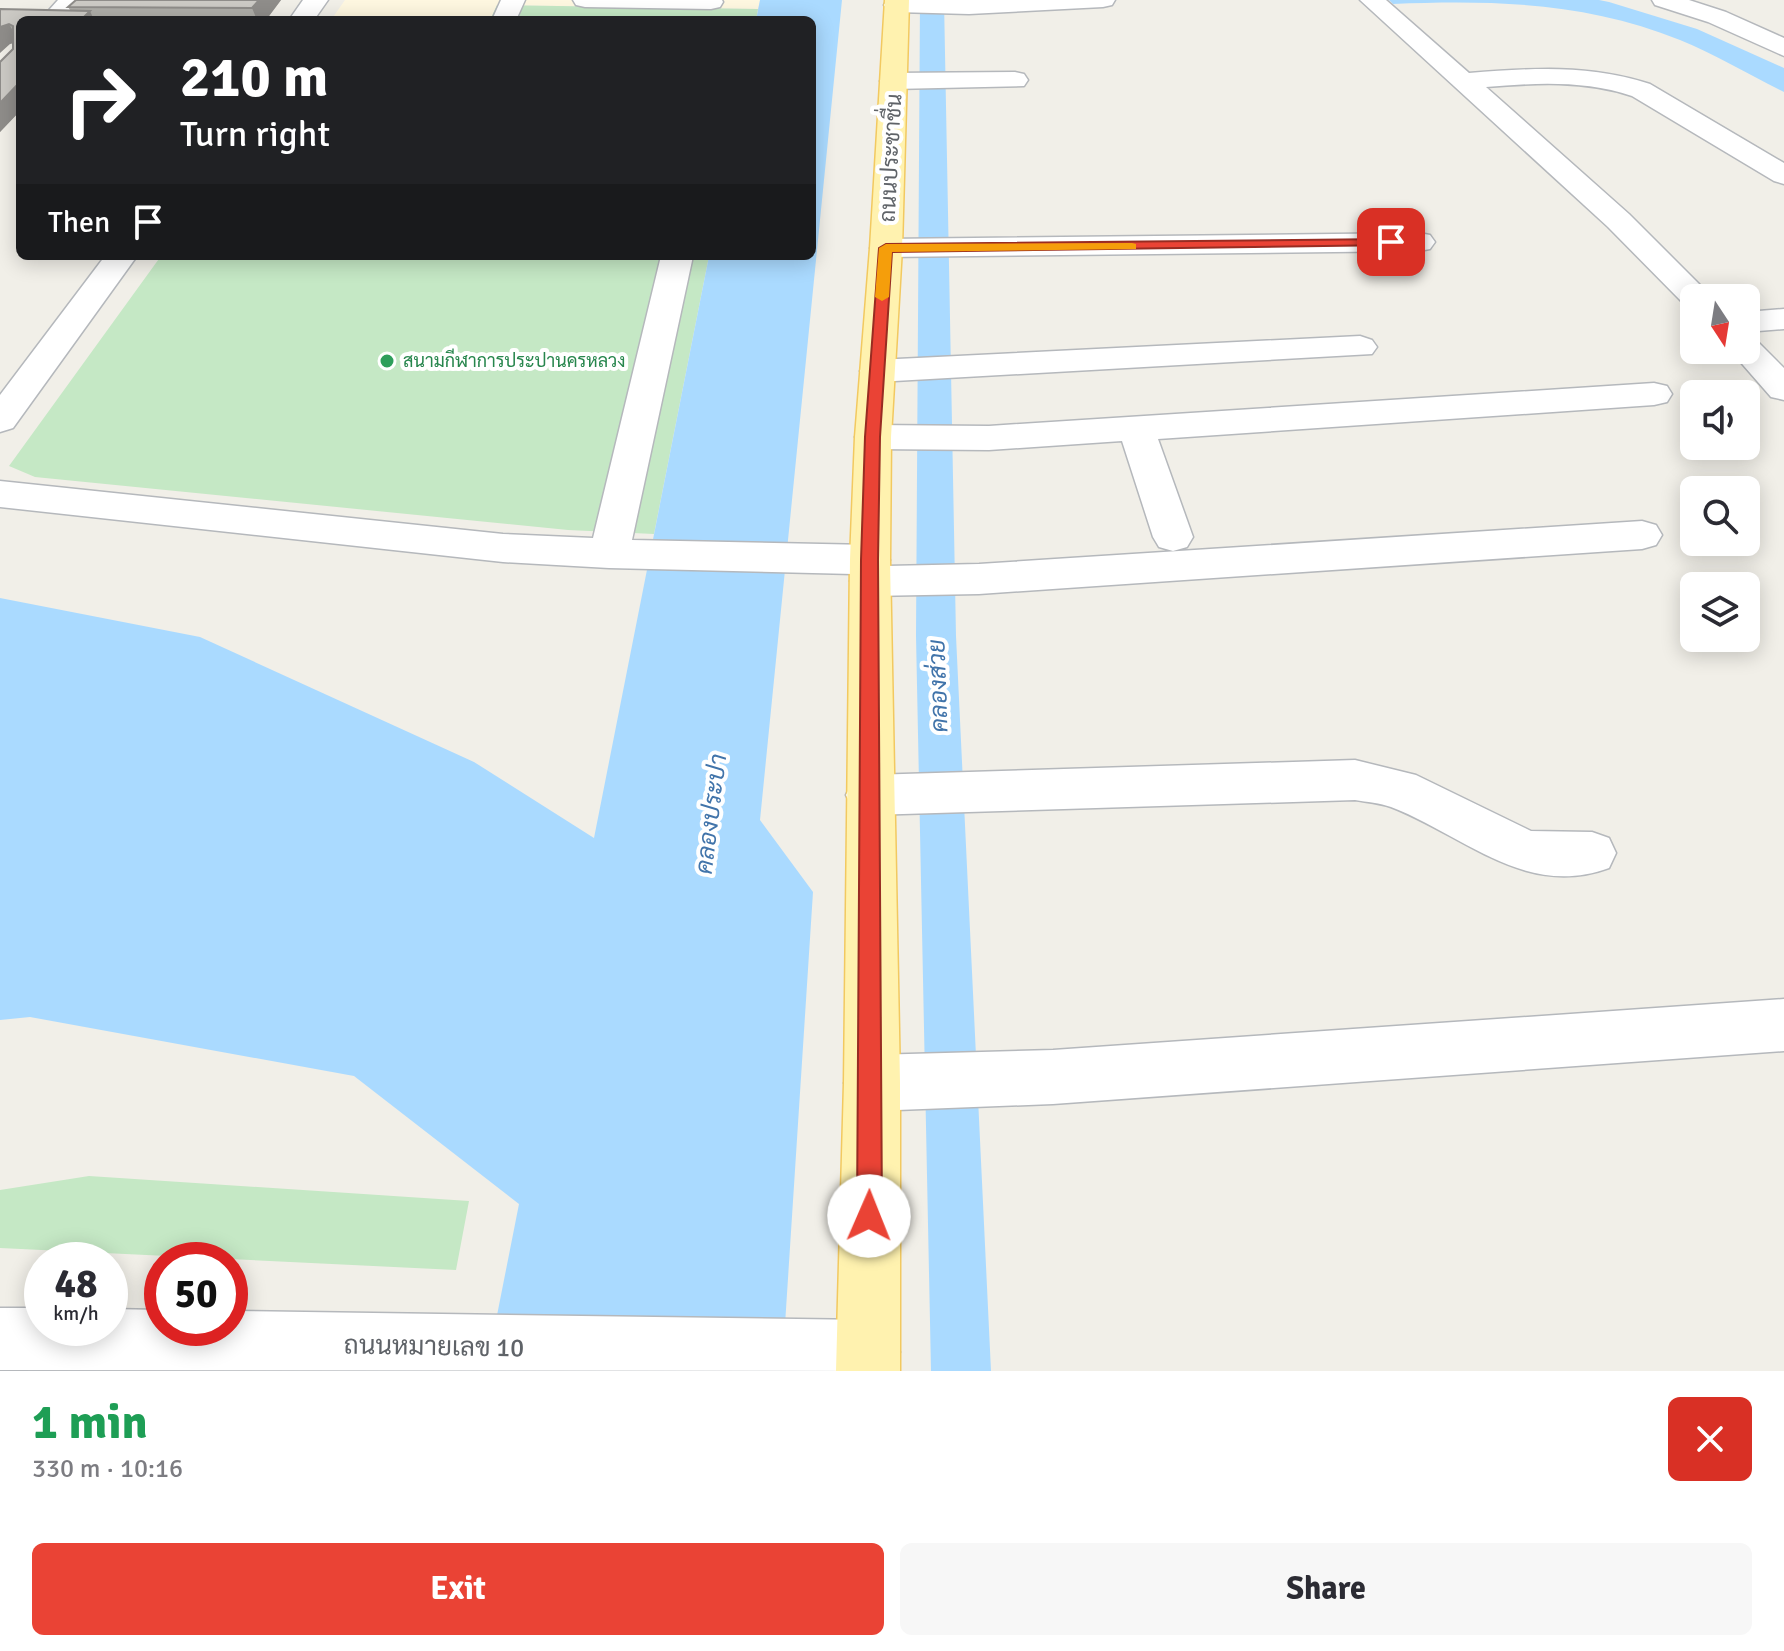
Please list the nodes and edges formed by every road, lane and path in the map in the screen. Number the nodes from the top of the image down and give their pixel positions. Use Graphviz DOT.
graph roads {
  1 [pos="72,0"];
  2 [pos="585,0"];
  3 [pos="1103,0"];
  4 [pos="1372,0"];
  5 [pos="1664,0"];
  6 [pos="1059,2"];
  7 [pos="904,4"];
  8 [pos="709,7"];
  9 [pos="56,16"];
  10 [pos="1784,48"];
  11 [pos="1015,80"];
  12 [pos="902,81"];
  13 [pos="1463,81"];
  14 [pos="1784,175"];
  15 [pos="1419,242"];
  16 [pos="902,248"];
  17 [pos="118,260"];
  18 [pos="676,260"];
  19 [pos="1683,284"];
  20 [pos="1784,319"];
  21 [pos="1760,321"];
  22 [pos="1360,347"];
  23 [pos="1760,364"];
  24 [pos="877,371"];
  25 [pos="1784,389"];
  26 [pos="1654,394"];
  27 [pos="5,405"];
  28 [pos="1136,428"];
  29 [pos="873,437"];
  30 [pos="0,494"];
  31 [pos="1642,535"];
  32 [pos="1173,537"];
  33 [pos="626,555"];
  34 [pos="870,571"];
  35 [pos="870,795"];
  36 [pos="1592,853"];
  37 [pos="1784,1025"];
  38 [pos="898,1083"];
  39 [pos="16,1339"];
  40 [pos="868,1362"];
  1 -- 9 [label="street"];
  2 -- 8 [label="street"];
  3 -- 6 [label="street"];
  4 -- 13 [label="street"];
  5 -- 10 [label="street"];
  6 -- 7 [label="street"];
  7 -- 12 [label="main road, ถนนประชาชื่น"];
  11 -- 12 [label="street"];
  12 -- 16 [label="main road, ถนนประชาชื่น"];
  13 -- 14 [label="street"];
  13 -- 19 [label="street"];
  15 -- 16 [label="street"];
  16 -- 24 [label="main road, ถนนประชาชื่น"];
  17 -- 27 [label="street"];
  18 -- 33 [label="street"];
  20 -- 21 [label="street"];
  22 -- 24 [label="street"];
  23 -- 25 [label="street"];
  24 -- 29 [label="main road, ถนนประชาชื่น"];
  26 -- 28 [label="street"];
  28 -- 29 [label="street"];
  28 -- 32 [label="street"];
  29 -- 34 [label="main road, ถนนประชาชื่น"];
  30 -- 33 [label="street"];
  31 -- 34 [label="street"];
  33 -- 34 [label="street"];
  34 -- 35 [label="main road, ถนนประชาชื่น"];
  35 -- 36 [label="street"];
  35 -- 38 [label="main road, ถนนประชาชื่น"];
  37 -- 38 [label="street"];
  38 -- 40 [label="main road, ถนนประชาชื่น"];
  39 -- 40 [label="street, ถนนหมายเลข 10"];
}
